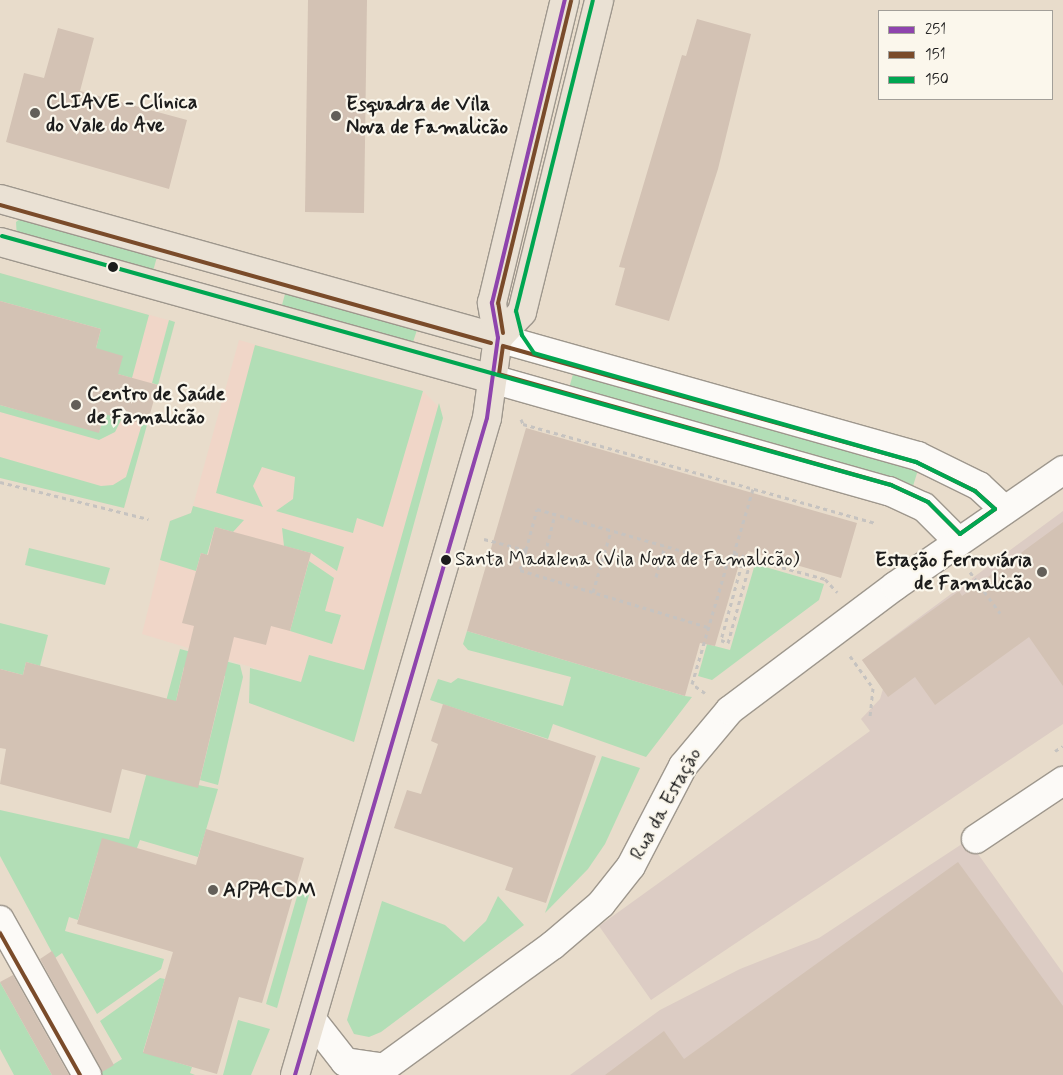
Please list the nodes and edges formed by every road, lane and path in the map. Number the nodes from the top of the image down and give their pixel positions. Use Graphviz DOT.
graph roads {
  1 [pos="565,0"];
  2 [pos="599,0"];
  3 [pos="0,199"];
  4 [pos="0,242"];
  5 [pos="210,258"];
  6 [pos="270,274"];
  7 [pos="200,297"];
  8 [pos="492,303"];
  9 [pos="522,312"];
  10 [pos="259,314"];
  11 [pos="450,325"];
  12 [pos="539,349"];
  13 [pos="495,358"];
  14 [pos="521,419"];
  15 [pos="1062,472"];
  16 [pos="0,482"];
  17 [pos="753,489"];
  18 [pos="1005,510"];
  19 [pos="555,515"];
  20 [pos="148,519"];
  21 [pos="875,523"];
  22 [pos="611,531"];
  23 [pos="488,540"];
  24 [pos="955,544"];
  25 [pos="547,546"];
  26 [pos="665,546"];
  27 [pos="526,550"];
  28 [pos="734,553"];
  29 [pos="727,564"];
  30 [pos="656,577"];
  31 [pos="593,592"];
  32 [pos="837,592"];
  33 [pos="1000,614"];
  34 [pos="708,627"];
  35 [pos="846,651"];
  36 [pos="705,693"];
  37 [pos="870,718"];
  38 [pos="1063,781"];
  39 [pos="976,839"];
  40 [pos="0,920"];
  41 [pos="313,1021"];
  42 [pos="380,1071"];
  43 [pos="87,1075"];
  44 [pos="295,1075"];
  1 -- 8 [label="main road"];
  2 -- 9 [label="main road"];
  3 -- 5 [label="main road"];
  4 -- 7 [label="main road"];
  5 -- 6 [label="main road"];
  5 -- 7 [label="main road"];
  6 -- 10 [label="main road"];
  6 -- 11 [label="main road"];
  7 -- 10 [label="main road"];
  8 -- 11 [label="main road"];
  8 -- 13 [label="main road"];
  9 -- 12 [label="street"];
  9 -- 13 [label="main road"];
  10 -- 13 [label="main road"];
  11 -- 13 [label="main road"];
  12 -- 13 [label="street"];
  12 -- 18 [label="street"];
  13 -- 24 [label="street"];
  13 -- 41 [label="main road"];
  14 -- 17 [label="path"];
  15 -- 18 [label="street, Rua da Estação"];
  16 -- 20 [label="path"];
  17 -- 21 [label="path"];
  17 -- 28 [label="path"];
  18 -- 24 [label="street, Rua da Estação"];
  19 -- 22 [label="path"];
  19 -- 25 [label="path"];
  19 -- 27 [label="path"];
  22 -- 26 [label="path"];
  22 -- 31 [label="path"];
  23 -- 27 [label="path"];
  24 -- 33 [label="path"];
  24 -- 42 [label="street, Rua da Estação"];
  26 -- 29 [label="path"];
  26 -- 30 [label="path"];
  27 -- 31 [label="path"];
  28 -- 29 [label="path"];
  28 -- 32 [label="path"];
  29 -- 34 [label="path"];
  31 -- 34 [label="path"];
  34 -- 36 [label="path"];
  35 -- 37 [label="path"];
  38 -- 39 [label="street"];
  40 -- 43 [label="street"];
  41 -- 42 [label="street, Rua da Estação"];
  41 -- 44 [label="main road"];
}
